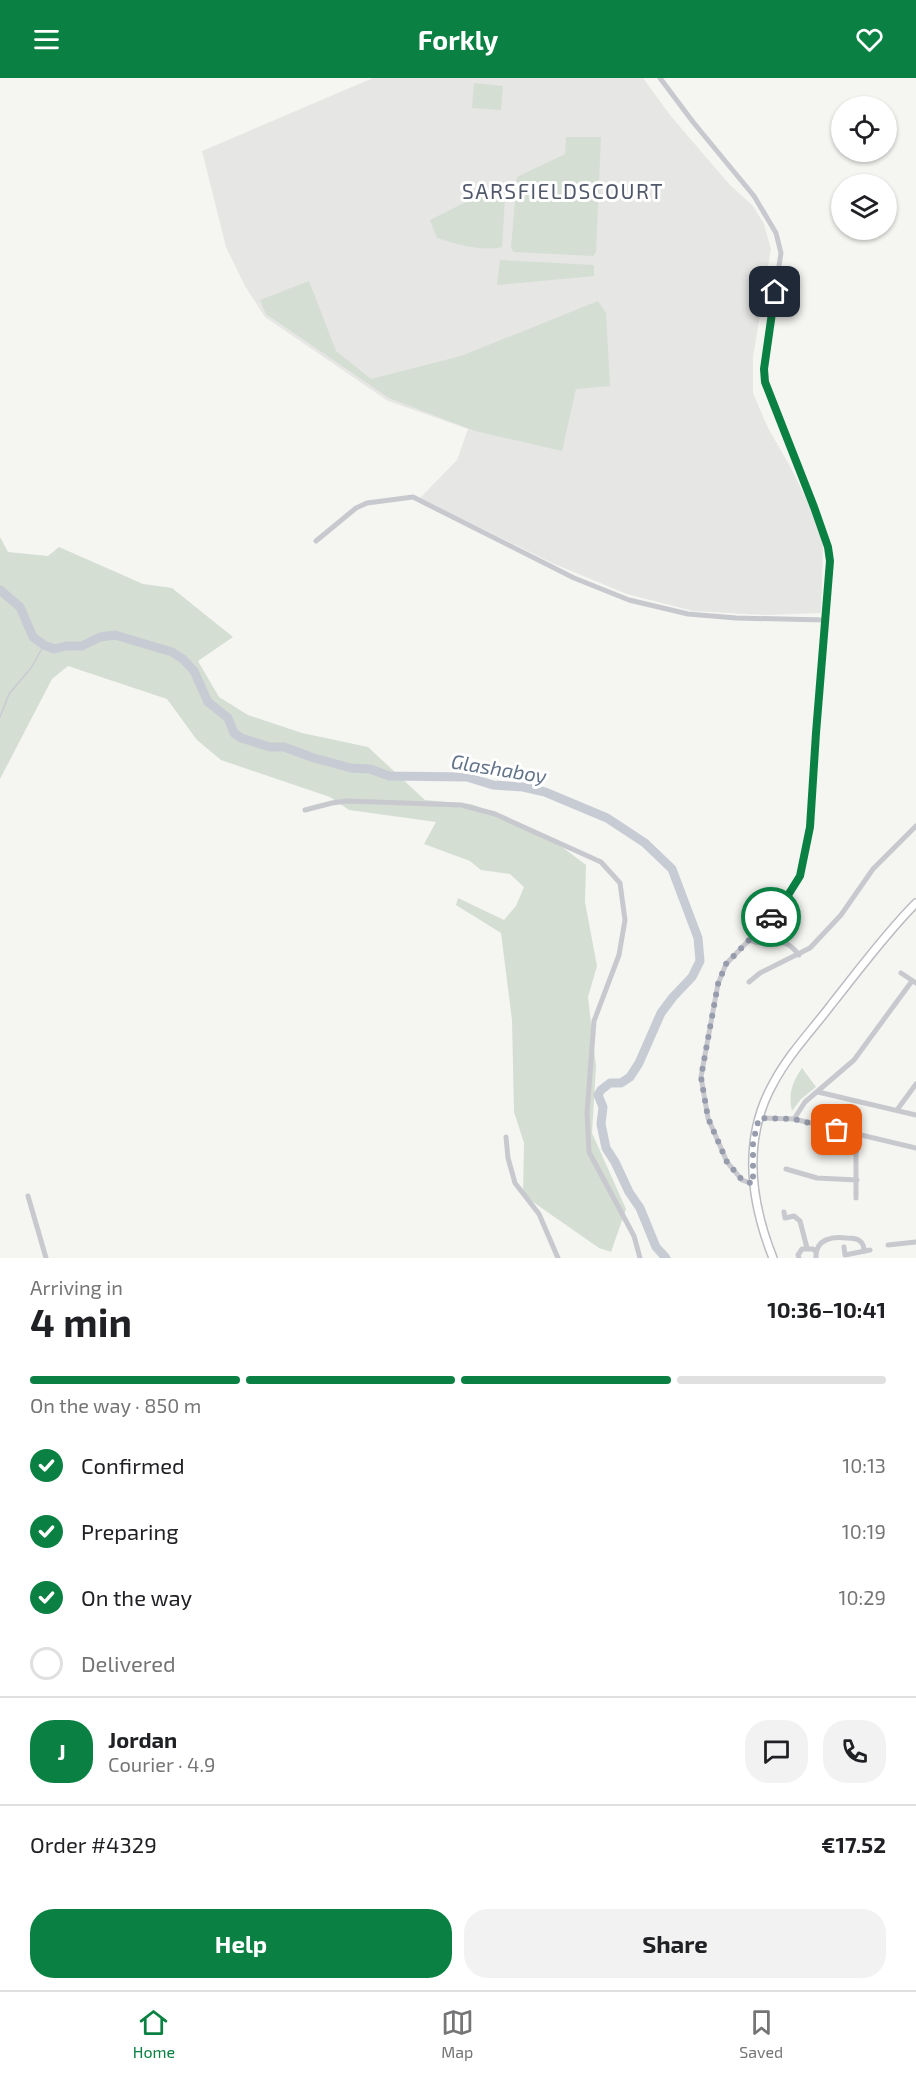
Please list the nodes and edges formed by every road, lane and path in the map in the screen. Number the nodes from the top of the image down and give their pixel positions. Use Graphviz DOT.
graph roads {
  1 [pos="660,78"];
  2 [pos="316,541"];
  3 [pos="825,620"];
  4 [pos="305,810"];
  5 [pos="916,826"];
  6 [pos="916,903"];
  7 [pos="749,940"];
  8 [pos="799,955"];
  9 [pos="901,973"];
  10 [pos="749,982"];
  11 [pos="914,982"];
  12 [pos="916,1084"];
  13 [pos="818,1092"];
  14 [pos="897,1110"];
  15 [pos="916,1114"];
  16 [pos="759,1118"];
  17 [pos="794,1119"];
  18 [pos="859,1135"];
  19 [pos="506,1137"];
  20 [pos="916,1148"];
  21 [pos="786,1169"];
  22 [pos="857,1180"];
  23 [pos="753,1184"];
  24 [pos="28,1197"];
  25 [pos="856,1198"];
  26 [pos="784,1212"];
  27 [pos="916,1242"];
  28 [pos="888,1245"];
  29 [pos="844,1246"];
  30 [pos="807,1248"];
  31 [pos="816,1255"];
  32 [pos="46,1258"];
  33 [pos="558,1258"];
  34 [pos="640,1258"];
  35 [pos="773,1258"];
  36 [pos="799,1258"];
  1 -- 3 [label="street"];
  2 -- 3 [label="street"];
  3 -- 7 [label="street"];
  4 -- 34 [label="street"];
  5 -- 8 [label="street"];
  6 -- 16 [label="main road"];
  7 -- 8 [label="street"];
  7 -- 23 [label="street"];
  8 -- 10 [label="street"];
  9 -- 11 [label="street"];
  11 -- 13 [label="street"];
  12 -- 14 [label="street"];
  13 -- 14 [label="street"];
  13 -- 17 [label="street"];
  14 -- 15 [label="street"];
  16 -- 17 [label="street"];
  16 -- 23 [label="main road"];
  17 -- 18 [label="street"];
  18 -- 20 [label="street"];
  18 -- 22 [label="street"];
  19 -- 33 [label="street"];
  21 -- 22 [label="street"];
  22 -- 25 [label="street"];
  23 -- 35 [label="main road"];
  24 -- 32 [label="street"];
  26 -- 30 [label="street"];
  27 -- 28 [label="street"];
  29 -- 31 [label="street"];
  30 -- 31 [label="street"];
  30 -- 36 [label="street"];
}
